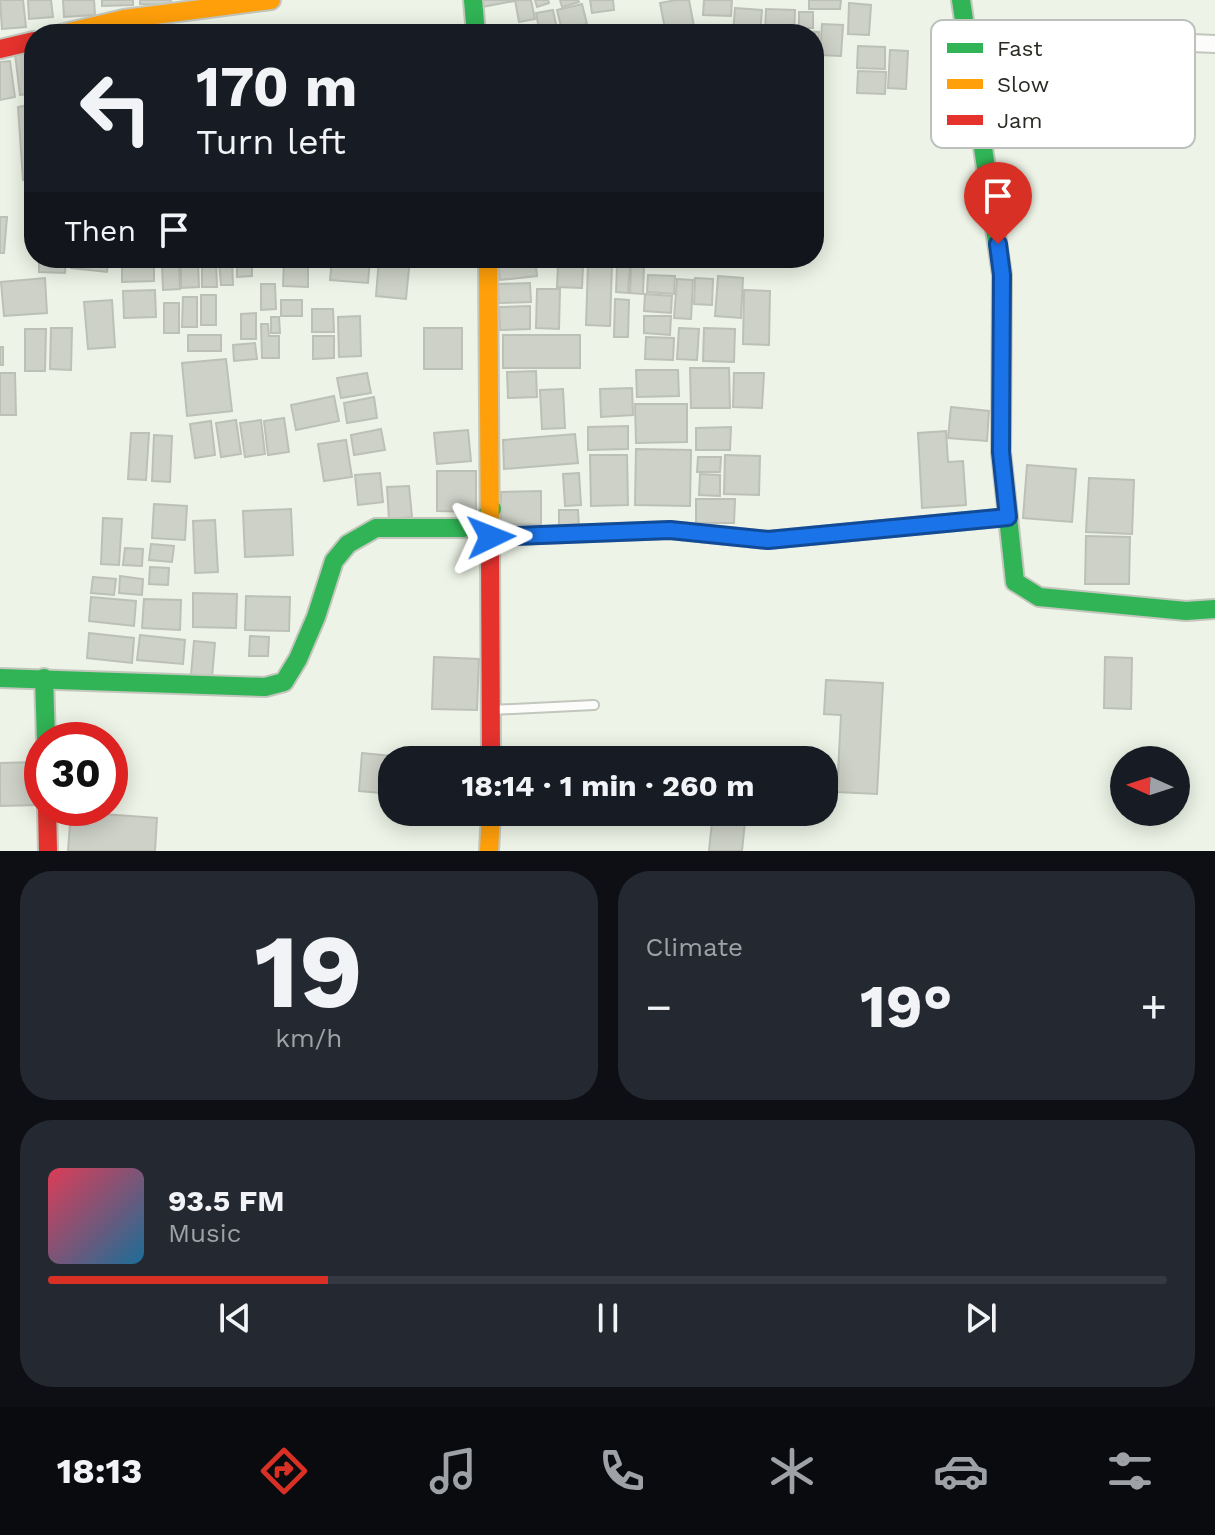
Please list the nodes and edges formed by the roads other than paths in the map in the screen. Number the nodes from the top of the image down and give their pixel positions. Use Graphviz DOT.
graph roads {
  1 [pos="271,0"];
  2 [pos="473,0"];
  3 [pos="961,0"];
  4 [pos="964,20"];
  5 [pos="103,24"];
  6 [pos="475,24"];
  7 [pos="24,43"];
  8 [pos="1195,43"];
  9 [pos="1215,44"];
  10 [pos="0,49"];
  11 [pos="984,148"];
  12 [pos="488,268"];
  13 [pos="492,509"];
  14 [pos="1008,517"];
  15 [pos="491,537"];
  16 [pos="1215,609"];
  17 [pos="0,678"];
  18 [pos="44,678"];
  19 [pos="594,705"];
  20 [pos="491,710"];
  21 [pos="45,722"];
  22 [pos="491,746"];
  23 [pos="47,826"];
  24 [pos="490,826"];
  25 [pos="48,851"];
  26 [pos="489,851"];
  1 -- 5 [label="street"];
  2 -- 6 [label="street"];
  3 -- 4 [label="street"];
  7 -- 10 [label="street"];
  8 -- 9 [label="street"];
  11 -- 14 [label="street"];
  12 -- 13 [label="street"];
  13 -- 15 [label="street"];
  13 -- 18 [label="street"];
  14 -- 15 [label="street"];
  14 -- 16 [label="street"];
  15 -- 20 [label="street"];
  17 -- 18 [label="street"];
  18 -- 21 [label="street"];
  19 -- 20 [label="lane"];
  20 -- 22 [label="street"];
  23 -- 25 [label="street"];
  24 -- 26 [label="street"];
}
